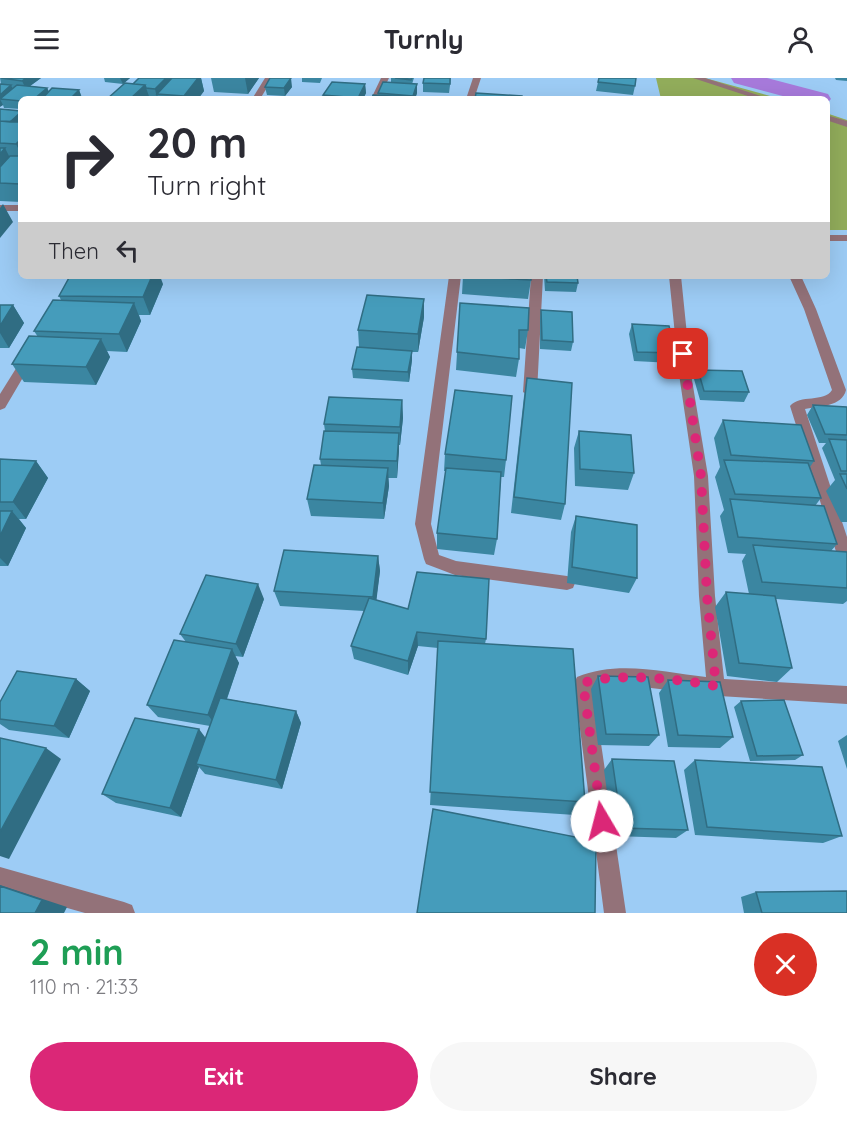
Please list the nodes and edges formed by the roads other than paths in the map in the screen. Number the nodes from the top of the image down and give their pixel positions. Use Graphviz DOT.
graph roads {
  1 [pos="269,78"];
  2 [pos="385,78"];
  3 [pos="477,78"];
  4 [pos="698,78"];
  5 [pos="258,96"];
  6 [pos="376,96"];
  7 [pos="471,96"];
  8 [pos="756,96"];
  9 [pos="830,118"];
  10 [pos="847,124"];
  11 [pos="0,208"];
  12 [pos="18,208"];
  13 [pos="830,238"];
  14 [pos="847,238"];
  15 [pos="454,279"];
  16 [pos="537,279"];
  17 [pos="675,279"];
  18 [pos="796,279"];
  19 [pos="37,345"];
  20 [pos="530,392"];
  21 [pos="0,405"];
  22 [pos="847,561"];
  23 [pos="567,583"];
  24 [pos="716,686"];
  25 [pos="847,695"];
  26 [pos="0,878"];
  27 [pos="124,913"];
  28 [pos="615,913"];
  1 -- 5 [label="street"];
  2 -- 6 [label="street"];
  3 -- 7 [label="street"];
  4 -- 8 [label="street"];
  9 -- 10 [label="street"];
  11 -- 12 [label="street"];
  13 -- 14 [label="street"];
  15 -- 23 [label="street"];
  16 -- 20 [label="street"];
  17 -- 24 [label="street"];
  18 -- 22 [label="street"];
  19 -- 21 [label="street"];
  24 -- 25 [label="street"];
  24 -- 28 [label="street"];
  26 -- 27 [label="street"];
}
